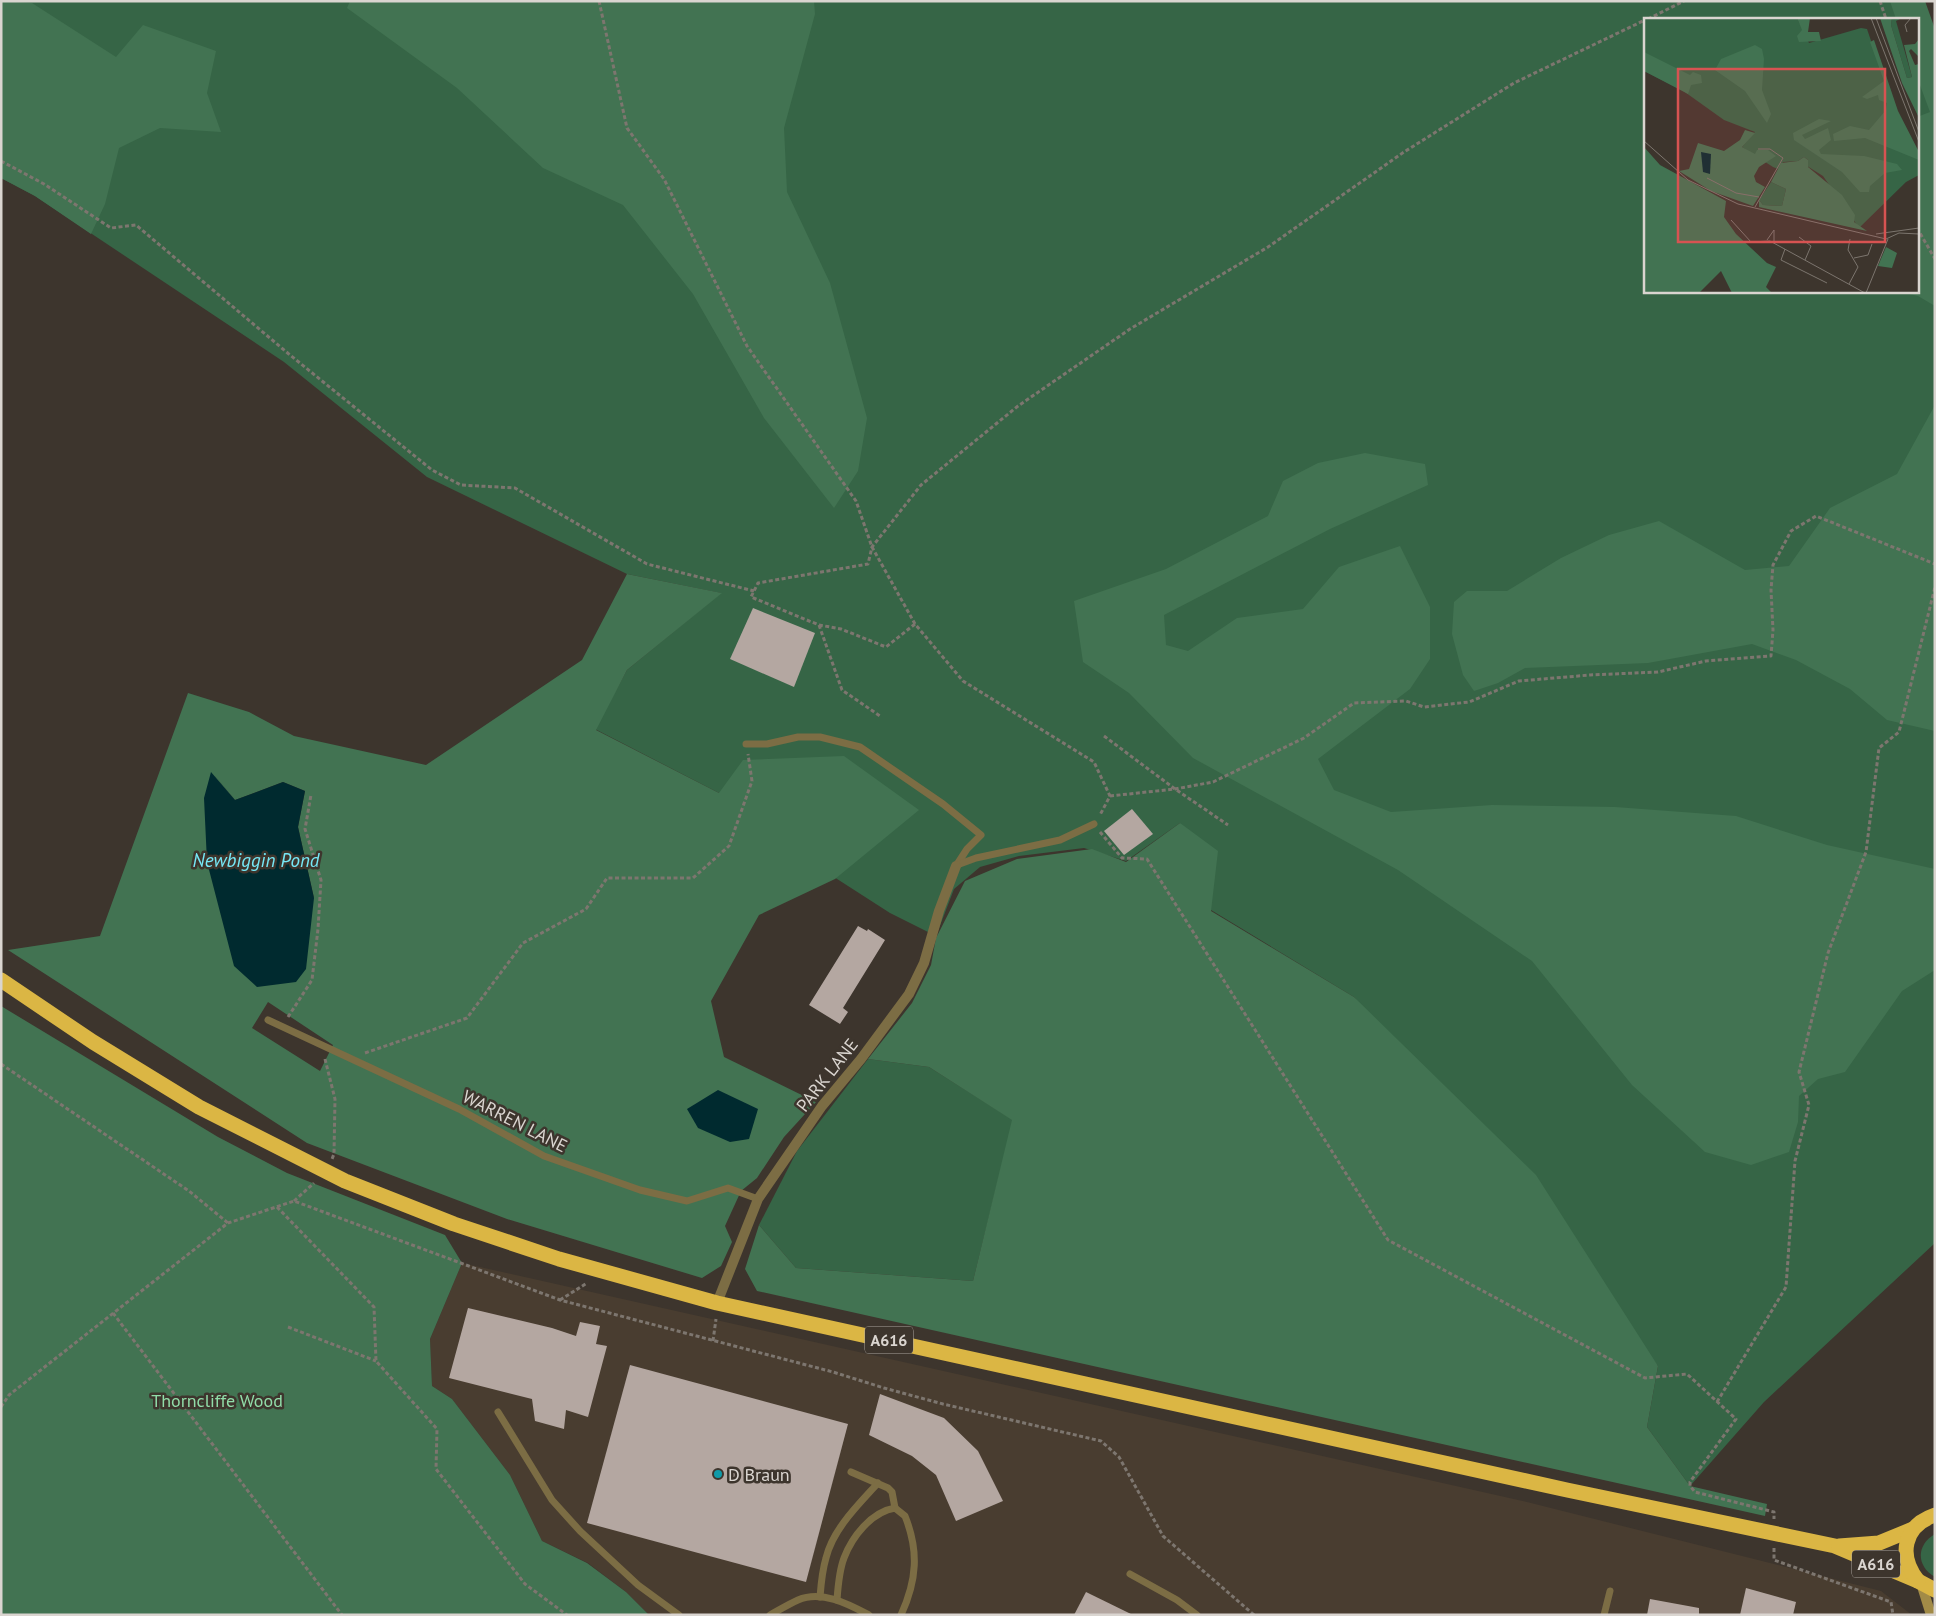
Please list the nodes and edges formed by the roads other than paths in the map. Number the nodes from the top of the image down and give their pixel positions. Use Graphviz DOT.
graph roads {
  1 [pos="746,744"];
  2 [pos="1094,824"];
  3 [pos="956,866"];
  4 [pos="1,980"];
  5 [pos="268,1020"];
  6 [pos="758,1199"];
  7 [pos="717,1303"];
  8 [pos="498,1412"];
  9 [pos="851,1472"];
  10 [pos="878,1483"];
  11 [pos="895,1508"];
  12 [pos="1935,1515"];
  13 [pos="1913,1529"];
  14 [pos="1835,1546"];
  15 [pos="1130,1574"];
  16 [pos="1919,1582"];
  17 [pos="1935,1590"];
  18 [pos="1610,1591"];
  19 [pos="820,1597"];
  20 [pos="837,1600"];
  21 [pos="679,1615"];
  22 [pos="770,1615"];
  23 [pos="869,1615"];
  24 [pos="901,1615"];
  25 [pos="1197,1615"];
  26 [pos="1604,1615"];
  27 [pos="1931,1615"];
  1 -- 3 [label="lane"];
  2 -- 3 [label="lane"];
  3 -- 6 [label="street, PARK LANE"];
  4 -- 7 [label="highway, A616"];
  5 -- 6 [label="lane, WARREN LANE"];
  6 -- 7 [label="street, PARK LANE"];
  7 -- 14 [label="highway, A616"];
  8 -- 21 [label="lane"];
  9 -- 10 [label="lane"];
  10 -- 11 [label="lane"];
  10 -- 19 [label="lane"];
  11 -- 20 [label="lane"];
  11 -- 24 [label="lane"];
  12 -- 13 [label="highway, A616"];
  13 -- 14 [label="highway, A616"];
  13 -- 16 [label="highway, A616"];
  14 -- 16 [label="highway, A616"];
  15 -- 25 [label="lane"];
  16 -- 17 [label="highway, A616"];
  16 -- 27 [label="street"];
  18 -- 26 [label="lane"];
  19 -- 20 [label="lane"];
  19 -- 22 [label="lane"];
  20 -- 23 [label="lane"];
}
